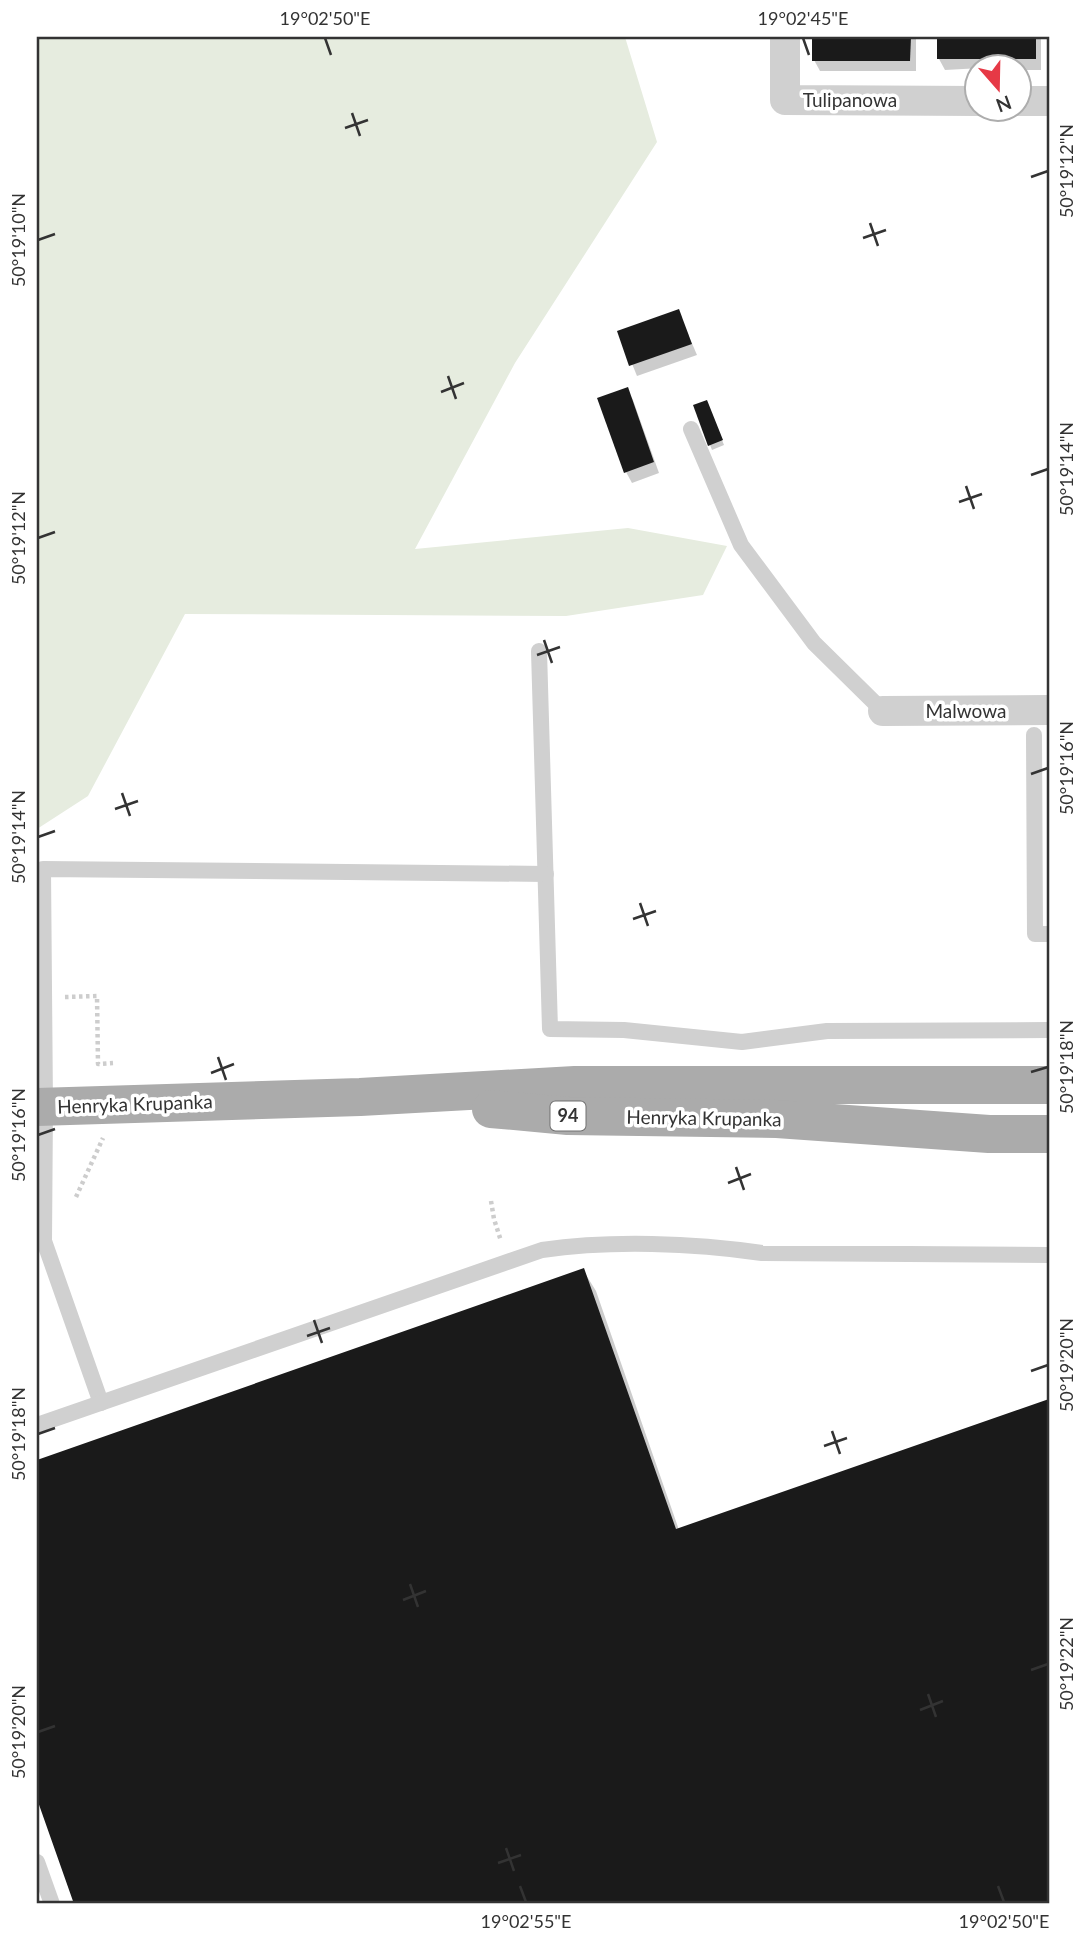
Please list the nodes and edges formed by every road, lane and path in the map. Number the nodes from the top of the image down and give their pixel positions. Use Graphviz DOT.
graph roads {
  1 [pos="785,37"];
  2 [pos="964,101"];
  3 [pos="691,429"];
  4 [pos="539,651"];
  5 [pos="1049,710"];
  6 [pos="883,711"];
  7 [pos="1034,735"];
  8 [pos="546,874"];
  9 [pos="1049,934"];
  10 [pos="44,997"];
  11 [pos="1049,1030"];
  12 [pos="113,1063"];
  13 [pos="1049,1085"];
  14 [pos="360,1097"];
  15 [pos="41,1107"];
  16 [pos="106,1131"];
  17 [pos="1049,1134"];
  18 [pos="76,1197"];
  19 [pos="491,1201"];
  20 [pos="1049,1255"];
  21 [pos="509,1262"];
  22 [pos="102,1403"];
  23 [pos="37,1425"];
  24 [pos="37,1862"];
  25 [pos="52,1904"];
  1 -- 2 [label="street, Tulipanowa"];
  3 -- 6 [label="lane"];
  4 -- 8 [label="lane"];
  5 -- 6 [label="street, Malwowa"];
  7 -- 9 [label="lane"];
  8 -- 10 [label="lane"];
  8 -- 11 [label="lane"];
  10 -- 12 [label="path"];
  10 -- 15 [label="lane"];
  13 -- 14 [label="main road, Henryka Krupanka / 94"];
  14 -- 15 [label="main road, Henryka Krupanka / 94"];
  14 -- 17 [label="main road, Henryka Krupanka / 94"];
  15 -- 22 [label="lane"];
  16 -- 18 [label="path"];
  19 -- 21 [label="path"];
  20 -- 21 [label="lane"];
  21 -- 22 [label="lane"];
  22 -- 23 [label="lane"];
  24 -- 25 [label="lane"];
}
